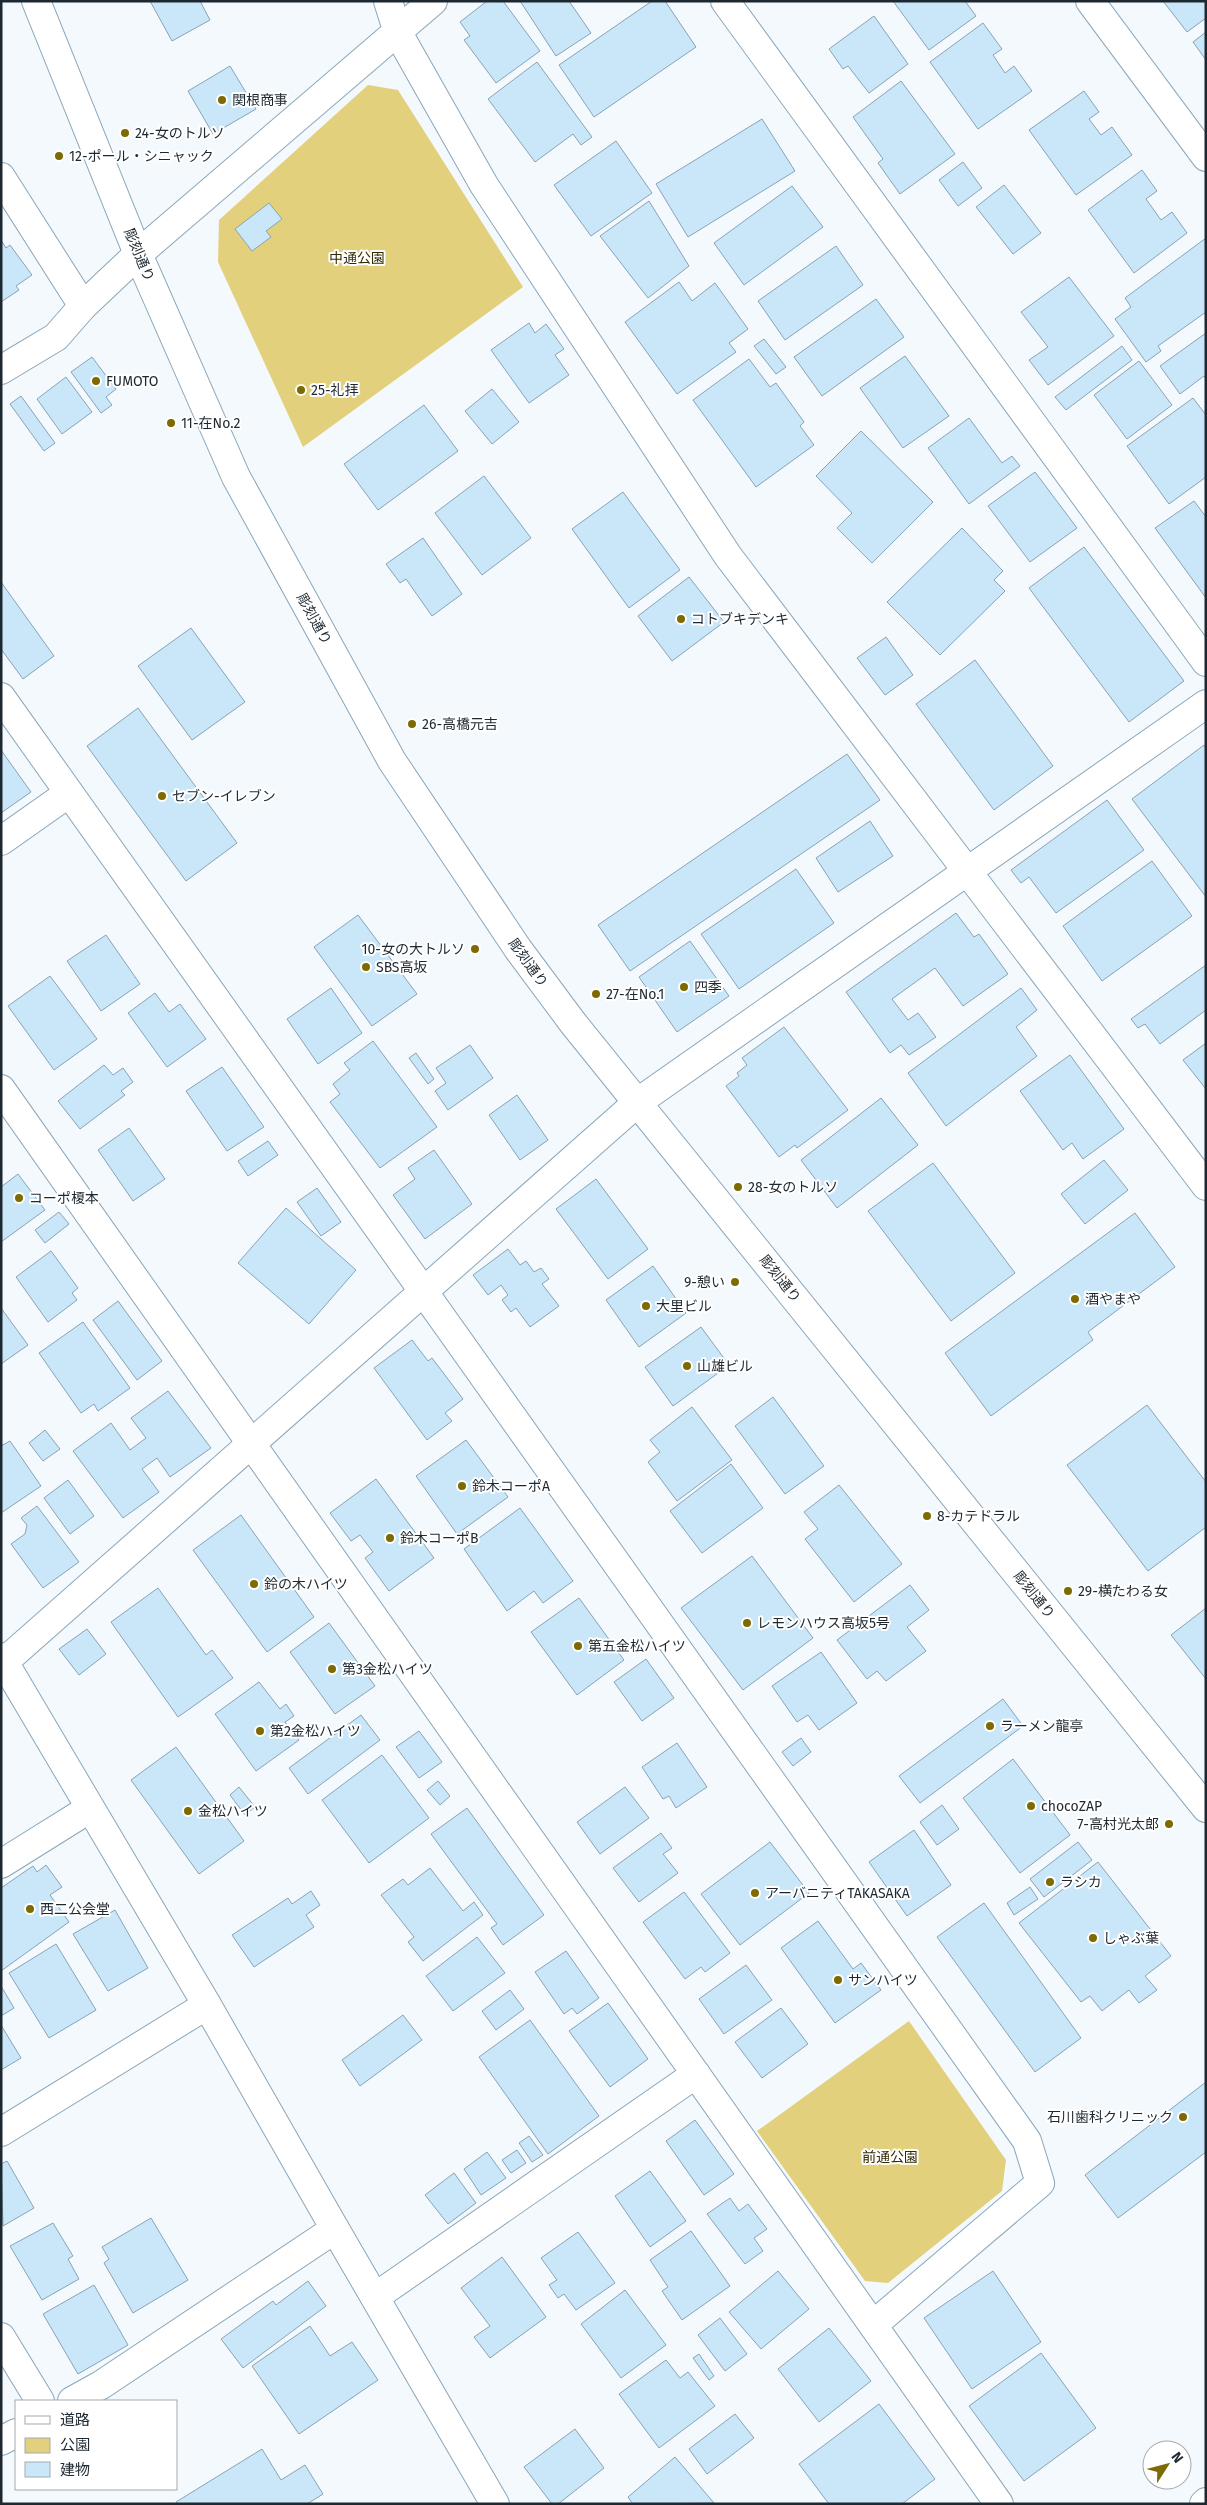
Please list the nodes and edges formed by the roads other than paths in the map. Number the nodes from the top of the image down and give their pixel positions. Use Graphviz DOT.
graph roads {
  1 [pos="36,1"];
  2 [pos="388,1"];
  3 [pos="432,1"];
  4 [pos="725,1"];
  5 [pos="1099,4"];
  6 [pos="398,33"];
  7 [pos="1206,157"];
  8 [pos="1,177"];
  9 [pos="138,254"];
  10 [pos="83,306"];
  11 [pos="1,370"];
  12 [pos="1206,662"];
  13 [pos="1,697"];
  14 [pos="1206,704"];
  15 [pos="70,793"];
  16 [pos="1,841"];
  17 [pos="967,870"];
  18 [pos="1,1089"];
  19 [pos="638,1102"];
  20 [pos="1206,1186"];
  21 [pos="423,1290"];
  22 [pos="251,1443"];
  23 [pos="3,1660"];
  24 [pos="1206,1808"];
  25 [pos="90,1809"];
  26 [pos="1,1864"];
  27 [pos="208,2005"];
  28 [pos="696,2074"];
  29 [pos="1,2132"];
  30 [pos="335,2229"];
  31 [pos="375,2297"];
  32 [pos="873,2325"];
  33 [pos="1,2337"];
  34 [pos="39,2400"];
  35 [pos="74,2400"];
  36 [pos="15,2433"];
  37 [pos="1,2441"];
  38 [pos="495,2504"];
  39 [pos="999,2504"];
  1 -- 9 [label="street, 彫刻通り"];
  2 -- 6 [label="street"];
  3 -- 6 [label="street"];
  4 -- 12 [label="street"];
  5 -- 7 [label="street"];
  6 -- 9 [label="street"];
  6 -- 17 [label="street"];
  8 -- 10 [label="street"];
  9 -- 10 [label="street"];
  9 -- 19 [label="street, 彫刻通り"];
  10 -- 11 [label="street"];
  13 -- 15 [label="street"];
  14 -- 17 [label="street"];
  15 -- 16 [label="street"];
  15 -- 21 [label="street"];
  17 -- 19 [label="street"];
  17 -- 20 [label="street"];
  18 -- 22 [label="street"];
  19 -- 21 [label="street"];
  19 -- 24 [label="street, 彫刻通り"];
  21 -- 22 [label="street"];
  21 -- 32 [label="street"];
  22 -- 23 [label="street"];
  22 -- 28 [label="street"];
  23 -- 25 [label="street"];
  25 -- 26 [label="street"];
  25 -- 27 [label="street"];
  27 -- 29 [label="street"];
  27 -- 30 [label="street"];
  28 -- 31 [label="street"];
  28 -- 32 [label="street"];
  30 -- 31 [label="street"];
  30 -- 35 [label="street"];
  31 -- 38 [label="street"];
  32 -- 39 [label="street"];
  33 -- 34 [label="street"];
  36 -- 37 [label="street"];
}
